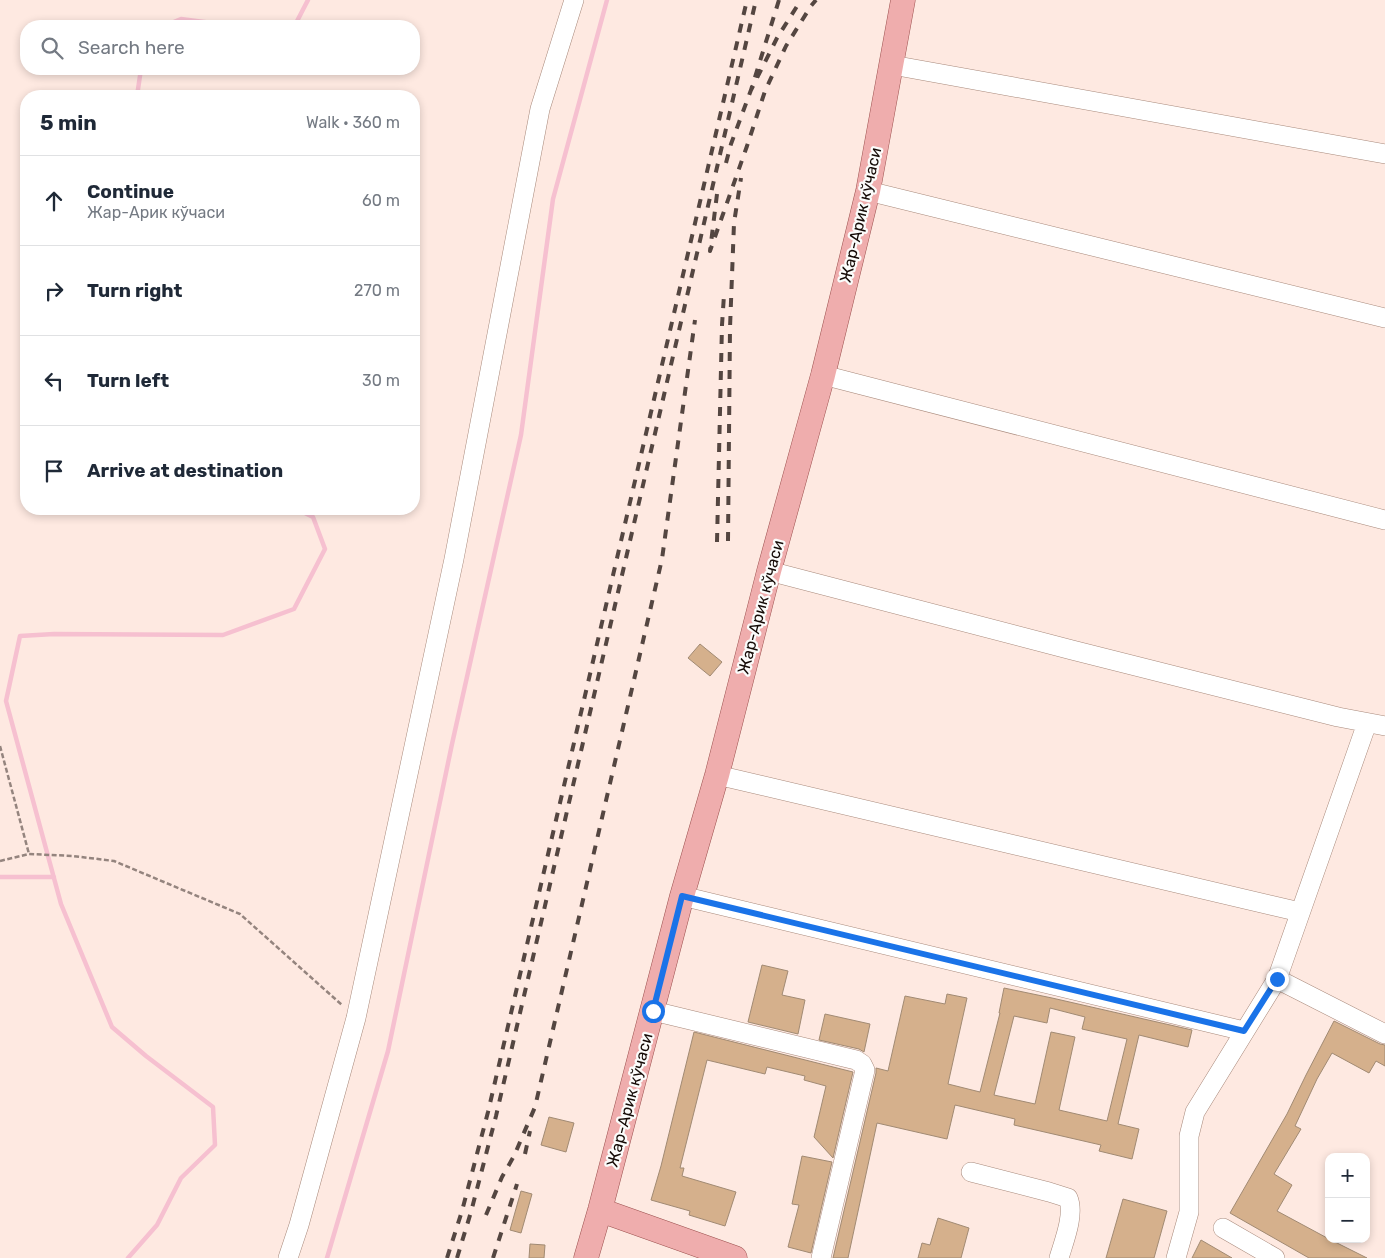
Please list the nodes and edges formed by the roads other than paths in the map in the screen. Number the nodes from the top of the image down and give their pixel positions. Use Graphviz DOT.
graph roads {
  1 [pos="574,0"];
  2 [pos="904,0"];
  3 [pos="892,66"];
  4 [pos="1385,154"];
  5 [pos="868,191"];
  6 [pos="1385,318"];
  7 [pos="822,375"];
  8 [pos="1385,520"];
  9 [pos="769,571"];
  10 [pos="1376,724"];
  11 [pos="717,775"];
  12 [pos="682,896"];
  13 [pos="1300,912"];
  14 [pos="1277,979"];
  15 [pos="653,1011"];
  16 [pos="1244,1031"];
  17 [pos="1385,1034"];
  18 [pos="971,1172"];
  19 [pos="600,1210"];
  20 [pos="1223,1228"];
  21 [pos="288,1258"];
  22 [pos="586,1258"];
  23 [pos="735,1258"];
  24 [pos="821,1258"];
  25 [pos="1059,1258"];
  26 [pos="1176,1258"];
  27 [pos="1275,1258"];
  1 -- 21 [label="street"];
  2 -- 3 [label="main road, Жар-Арик кўчаси"];
  3 -- 4 [label="street"];
  3 -- 5 [label="main road, Жар-Арик кўчаси"];
  5 -- 6 [label="street"];
  5 -- 7 [label="main road, Жар-Арик кўчаси"];
  7 -- 8 [label="street"];
  7 -- 9 [label="main road, Жар-Арик кўчаси"];
  9 -- 10 [label="street"];
  9 -- 11 [label="main road, Жар-Арик кўчаси"];
  10 -- 13 [label="street"];
  11 -- 12 [label="main road, Жар-Арик кўчаси"];
  11 -- 13 [label="street"];
  12 -- 15 [label="main road, Жар-Арик кўчаси"];
  12 -- 16 [label="street"];
  13 -- 14 [label="street"];
  14 -- 16 [label="street"];
  14 -- 17 [label="street"];
  15 -- 19 [label="main road, Жар-Арик кўчаси"];
  15 -- 24 [label="street"];
  16 -- 26 [label="street"];
  18 -- 25 [label="street"];
  19 -- 22 [label="main road, Жар-Арик кўчаси"];
  19 -- 23 [label="main road"];
  20 -- 27 [label="street"];
}
